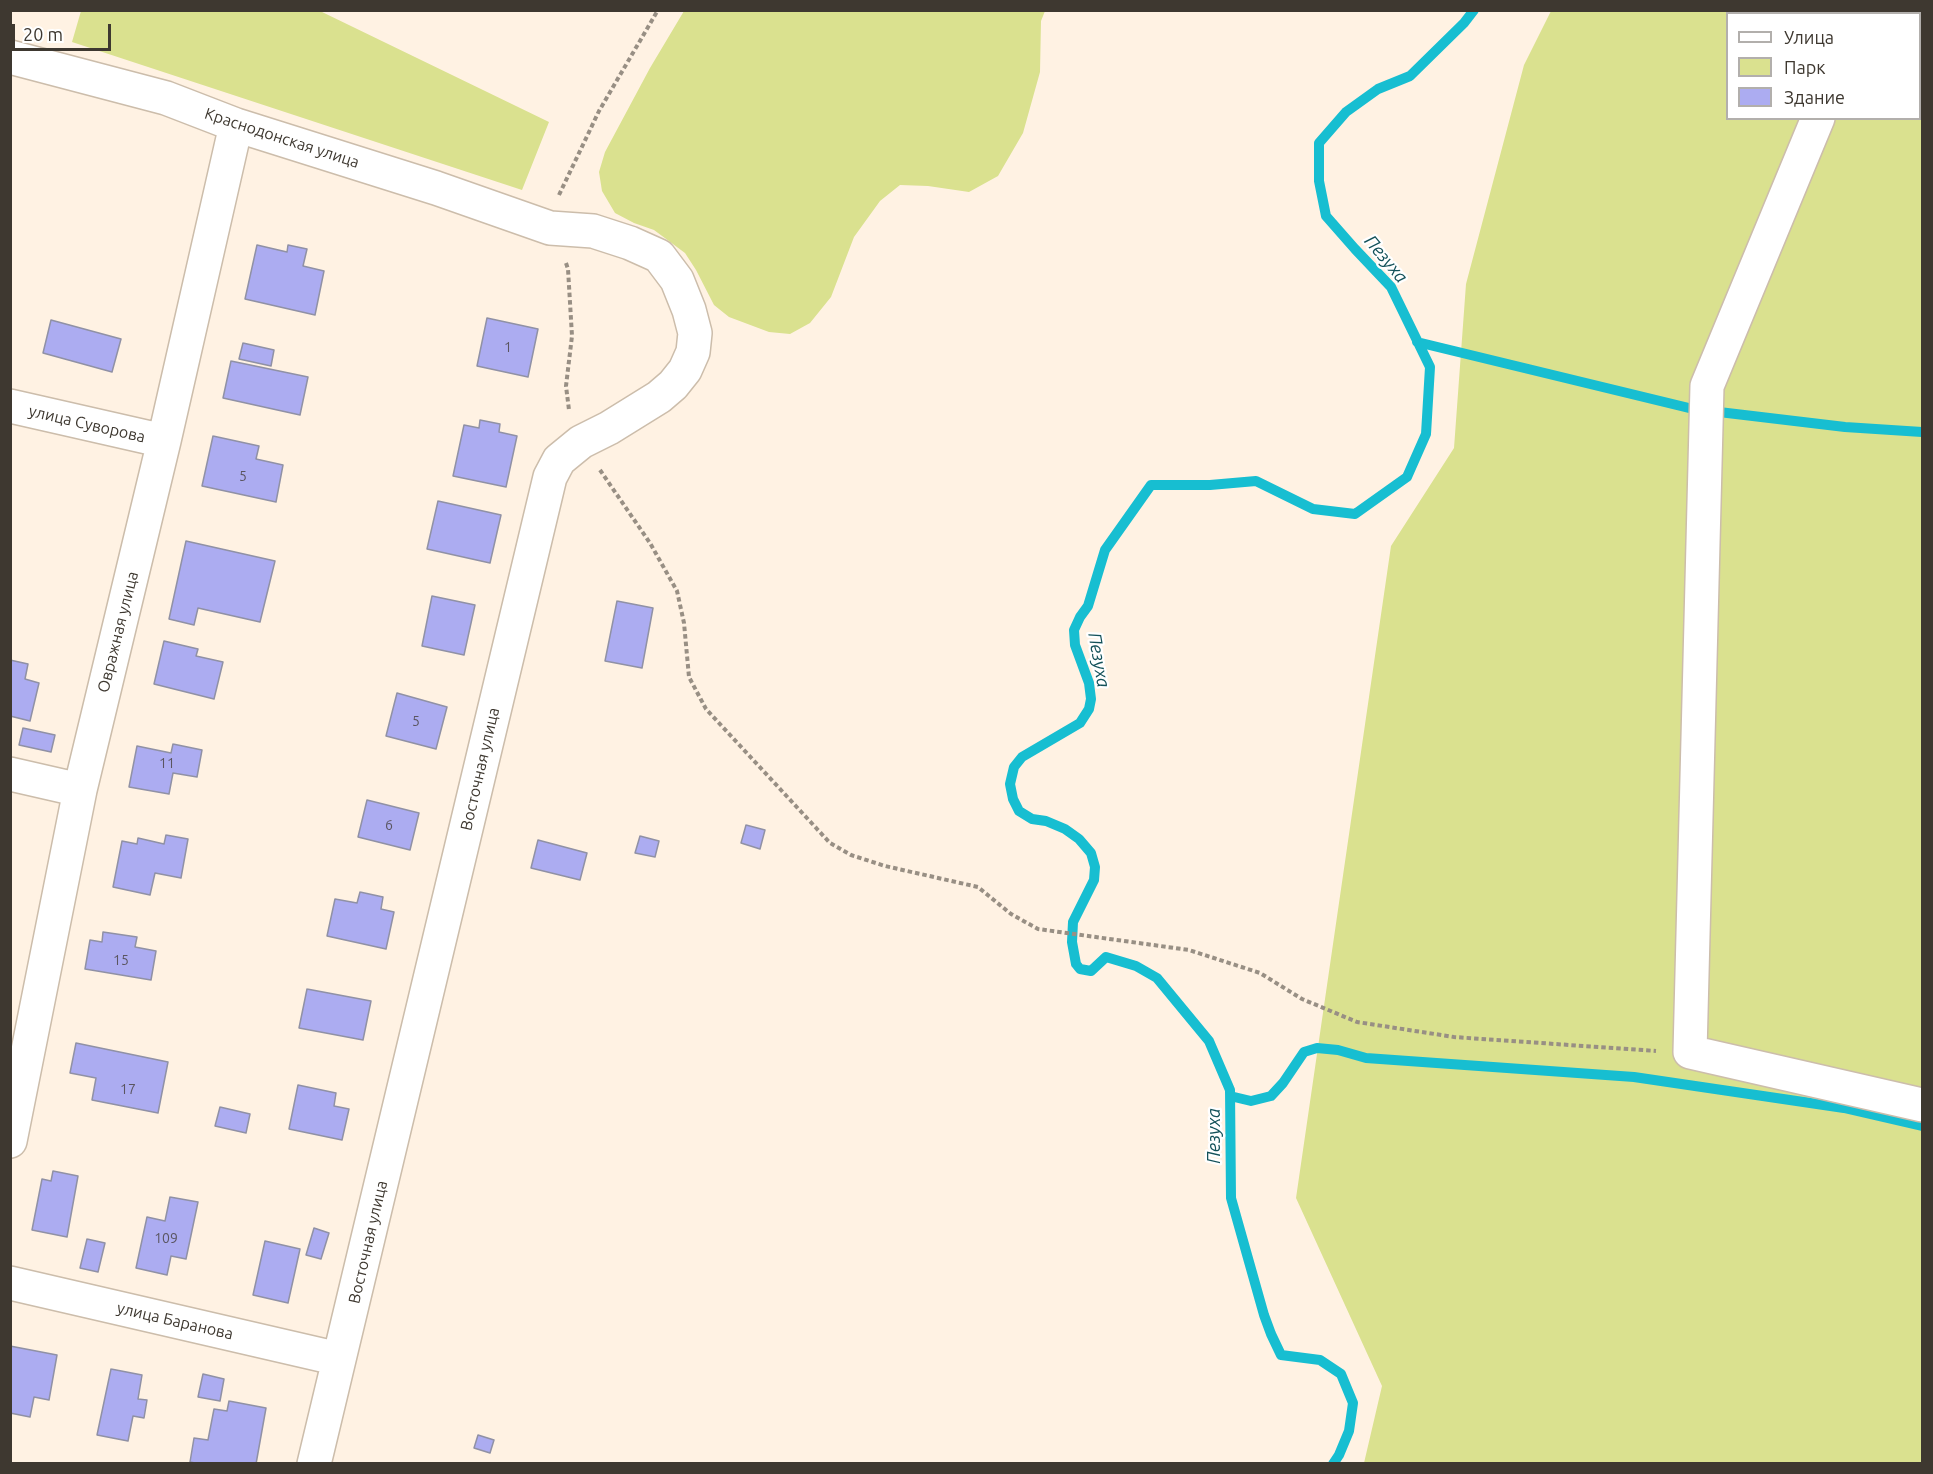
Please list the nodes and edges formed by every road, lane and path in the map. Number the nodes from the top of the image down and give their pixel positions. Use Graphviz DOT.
graph roads {
  1 [pos="658,10"];
  2 [pos="10,57"];
  3 [pos="1817,120"];
  4 [pos="236,124"];
  5 [pos="550,228"];
  6 [pos="10,406"];
  7 [pos="165,441"];
  8 [pos="581,442"];
  9 [pos="10,774"];
  10 [pos="80,790"];
  11 [pos="1690,1052"];
  12 [pos="1923,1105"];
  13 [pos="10,1141"];
  14 [pos="10,1283"];
  15 [pos="339,1359"];
  16 [pos="314,1464"];
  1 -- 5 [label="path"];
  2 -- 4 [label="street, Краснодонская улица"];
  3 -- 11 [label="street"];
  4 -- 5 [label="street, Краснодонская улица"];
  4 -- 7 [label="street, Овражная улица"];
  5 -- 8 [label="path"];
  5 -- 8 [label="street, Восточная улица"];
  6 -- 7 [label="street, улица Суворова"];
  7 -- 10 [label="street, Овражная улица"];
  8 -- 11 [label="path"];
  8 -- 15 [label="street, Восточная улица"];
  9 -- 10 [label="street"];
  10 -- 13 [label="street, Овражная улица"];
  11 -- 12 [label="street"];
  14 -- 15 [label="street, улица Баранова"];
  15 -- 16 [label="street, Восточная улица"];
}
